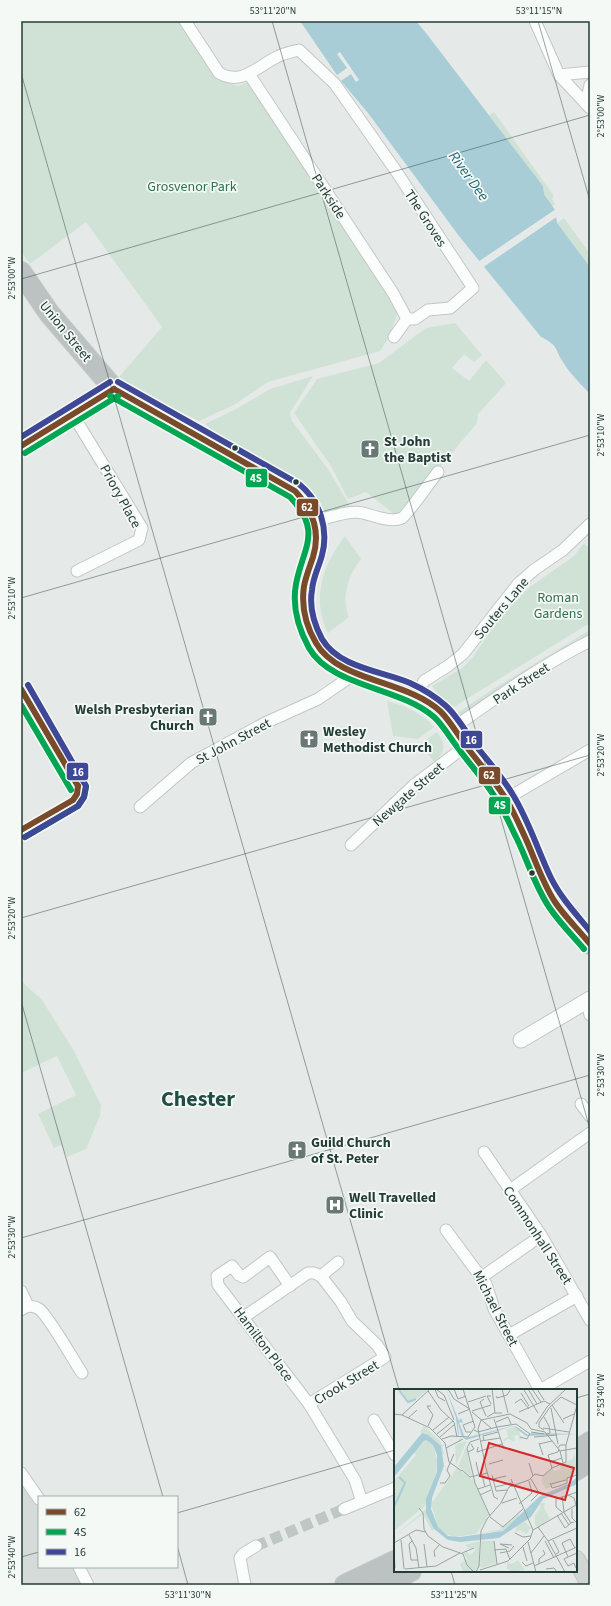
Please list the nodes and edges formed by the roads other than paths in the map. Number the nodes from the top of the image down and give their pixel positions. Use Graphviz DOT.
graph roads {
  1 [pos="185,21"];
  2 [pos="534,21"];
  3 [pos="590,72"];
  4 [pos="248,74"];
  5 [pos="559,75"];
  6 [pos="590,85"];
  7 [pos="588,106"];
  8 [pos="21,272"];
  9 [pos="407,319"];
  10 [pos="394,337"];
  11 [pos="114,389"];
  12 [pos="73,415"];
  13 [pos="21,446"];
  14 [pos="438,472"];
  15 [pos="314,521"];
  16 [pos="590,524"];
  17 [pos="77,571"];
  18 [pos="590,641"];
  19 [pos="337,666"];
  20 [pos="356,673"];
  21 [pos="334,688"];
  22 [pos="417,694"];
  23 [pos="453,728"];
  24 [pos="467,745"];
  25 [pos="590,750"];
  26 [pos="506,799"];
  27 [pos="140,807"];
  28 [pos="351,845"];
  29 [pos="590,944"];
  30 [pos="589,1005"];
  31 [pos="521,1040"];
  32 [pos="581,1104"];
  33 [pos="590,1116"];
  34 [pos="590,1133"];
  35 [pos="484,1152"];
  36 [pos="510,1190"];
  37 [pos="446,1230"];
  38 [pos="532,1242"];
  39 [pos="338,1262"];
  40 [pos="321,1276"];
  41 [pos="482,1277"];
  42 [pos="290,1286"];
  43 [pos="21,1291"];
  44 [pos="577,1296"];
  45 [pos="25,1308"];
  46 [pos="244,1318"];
  47 [pos="590,1320"];
  48 [pos="509,1334"];
  49 [pos="590,1361"];
  50 [pos="82,1373"];
  51 [pos="539,1389"];
  52 [pos="542,1389"];
  53 [pos="309,1404"];
  54 [pos="374,1420"];
  55 [pos="590,1442"];
  56 [pos="577,1450"];
  57 [pos="394,1453"];
  58 [pos="590,1461"];
  59 [pos="577,1469"];
  60 [pos="21,1473"];
  61 [pos="394,1488"];
  62 [pos="38,1498"];
  63 [pos="362,1502"];
  64 [pos="344,1509"];
  65 [pos="256,1546"];
  66 [pos="394,1561"];
  67 [pos="79,1568"];
  68 [pos="409,1572"];
  69 [pos="88,1585"];
  70 [pos="245,1585"];
  71 [pos="345,1585"];
  72 [pos="383,1585"];
  1 -- 4 [label="street"];
  2 -- 5 [label="street"];
  3 -- 5 [label="street"];
  4 -- 9 [label="street, Parkside"];
  4 -- 9 [label="street, The Groves"];
  5 -- 7 [label="street"];
  6 -- 7 [label="street"];
  8 -- 11 [label="highway, Union Street"];
  9 -- 10 [label="street"];
  11 -- 12 [label="highway"];
  11 -- 15 [label="highway"];
  12 -- 13 [label="highway"];
  12 -- 17 [label="street, Priory Place"];
  14 -- 15 [label="street"];
  15 -- 19 [label="highway"];
  16 -- 22 [label="street, Souters Lane"];
  18 -- 23 [label="street, Park Street"];
  19 -- 20 [label="highway"];
  19 -- 21 [label="street"];
  20 -- 21 [label="street, St John Street"];
  20 -- 22 [label="highway"];
  21 -- 27 [label="street, St John Street"];
  22 -- 23 [label="highway"];
  23 -- 24 [label="highway"];
  24 -- 26 [label="highway"];
  24 -- 28 [label="street, Newgate Street"];
  25 -- 26 [label="street"];
  26 -- 29 [label="highway"];
  30 -- 31 [label="street"];
  32 -- 33 [label="street"];
  34 -- 36 [label="street"];
  35 -- 36 [label="street, Commonhall Street"];
  36 -- 44 [label="street, Commonhall Street"];
  37 -- 41 [label="street, Michael Street"];
  38 -- 41 [label="street"];
  39 -- 40 [label="street"];
  40 -- 42 [label="street"];
  40 -- 53 [label="street, Crook Street"];
  41 -- 48 [label="street, Michael Street"];
  42 -- 46 [label="street"];
  42 -- 46 [label="street, Hamilton Place"];
  43 -- 45 [label="street"];
  44 -- 47 [label="street, Commonhall Street"];
  44 -- 48 [label="street"];
  45 -- 50 [label="street"];
  46 -- 53 [label="street, Hamilton Place"];
  48 -- 51 [label="street, Michael Street"];
  49 -- 52 [label="street"];
  53 -- 63 [label="street, Hamilton Place"];
  54 -- 57 [label="street"];
  55 -- 56 [label="highway"];
  58 -- 59 [label="highway"];
  60 -- 62 [label="street"];
  61 -- 63 [label="street"];
  63 -- 64 [label="street"];
  65 -- 70 [label="street"];
  66 -- 71 [label="highway"];
  67 -- 69 [label="street"];
  68 -- 72 [label="highway"];
}
